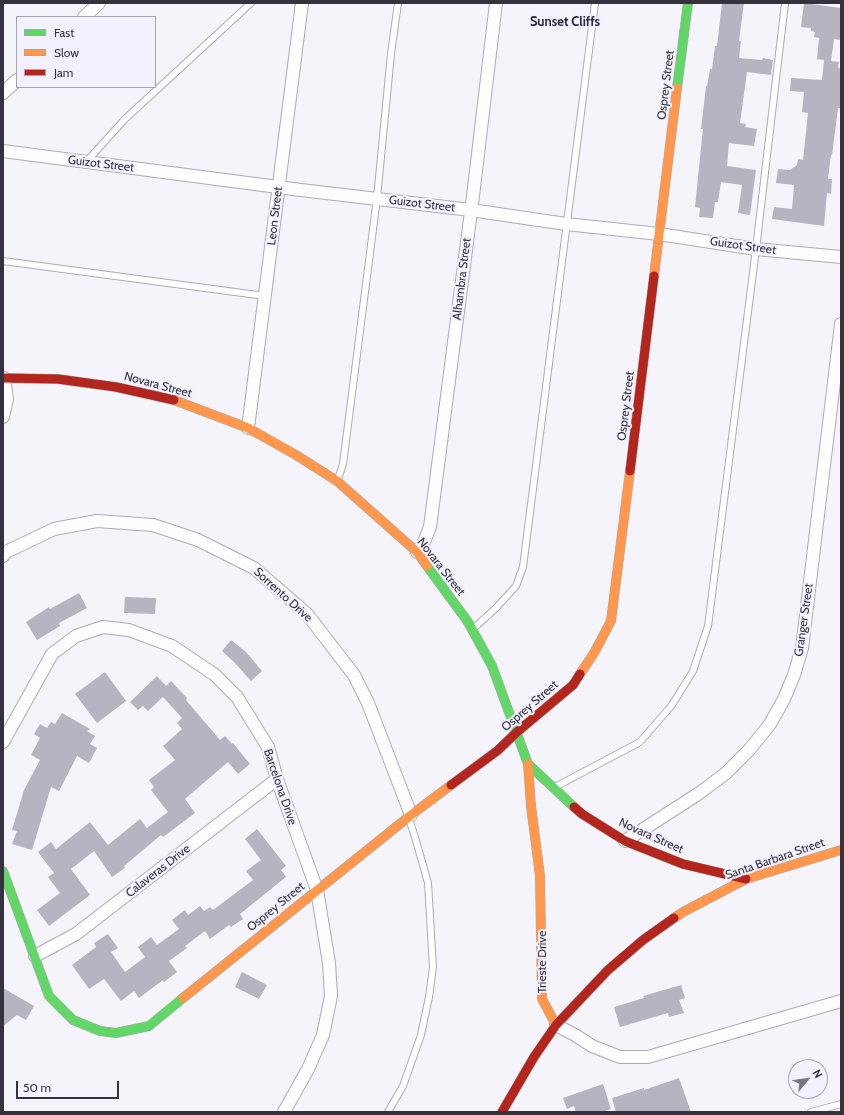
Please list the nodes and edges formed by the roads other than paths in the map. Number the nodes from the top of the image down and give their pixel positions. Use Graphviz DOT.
graph roads {
  1 [pos="99,3"];
  2 [pos="251,3"];
  3 [pos="302,3"];
  4 [pos="398,3"];
  5 [pos="496,3"];
  6 [pos="595,3"];
  7 [pos="688,3"];
  8 [pos="785,3"];
  9 [pos="85,16"];
  10 [pos="16,81"];
  11 [pos="3,93"];
  12 [pos="3,151"];
  13 [pos="87,162"];
  14 [pos="278,187"];
  15 [pos="377,198"];
  16 [pos="471,210"];
  17 [pos="566,224"];
  18 [pos="659,234"];
  19 [pos="756,249"];
  20 [pos="841,257"];
  21 [pos="3,261"];
  22 [pos="265,296"];
  23 [pos="841,324"];
  24 [pos="3,378"];
  25 [pos="3,417"];
  26 [pos="248,428"];
  27 [pos="337,481"];
  28 [pos="417,552"];
  29 [pos="3,556"];
  30 [pos="472,630"];
  31 [pos="517,732"];
  32 [pos="3,742"];
  33 [pos="528,764"];
  34 [pos="277,779"];
  35 [pos="554,788"];
  36 [pos="410,816"];
  37 [pos="625,840"];
  38 [pos="841,850"];
  39 [pos="3,871"];
  40 [pos="746,879"];
  41 [pos="317,890"];
  42 [pos="35,956"];
  43 [pos="841,1001"];
  44 [pos="556,1025"];
  45 [pos="841,1104"];
  46 [pos="284,1112"];
  47 [pos="388,1112"];
  48 [pos="502,1112"];
  49 [pos="811,1112"];
  1 -- 9 [label="street"];
  2 -- 13 [label="lane"];
  3 -- 14 [label="street, Leon Street"];
  4 -- 15 [label="lane"];
  5 -- 16 [label="street, Alhambra Street"];
  6 -- 17 [label="lane"];
  7 -- 18 [label="street, Osprey Street"];
  8 -- 19 [label="lane"];
  10 -- 11 [label="street"];
  12 -- 13 [label="street, Guizot Street"];
  13 -- 14 [label="street, Guizot Street"];
  14 -- 15 [label="street, Guizot Street"];
  14 -- 22 [label="street, Leon Street"];
  15 -- 16 [label="street, Guizot Street"];
  15 -- 27 [label="lane"];
  16 -- 17 [label="street, Guizot Street"];
  16 -- 28 [label="street, Alhambra Street"];
  17 -- 18 [label="street, Guizot Street"];
  17 -- 30 [label="lane"];
  18 -- 19 [label="street, Guizot Street"];
  18 -- 31 [label="street, Osprey Street"];
  19 -- 20 [label="street, Guizot Street"];
  19 -- 35 [label="lane"];
  21 -- 22 [label="lane"];
  22 -- 26 [label="street, Leon Street"];
  23 -- 37 [label="street, Granger Street"];
  24 -- 25 [label="street"];
  24 -- 26 [label="street, Novara Street"];
  26 -- 27 [label="street, Novara Street"];
  27 -- 28 [label="street, Novara Street"];
  28 -- 30 [label="street, Novara Street"];
  29 -- 36 [label="street, Sorrento Drive"];
  30 -- 31 [label="street, Novara Street"];
  31 -- 33 [label="street, Novara Street"];
  31 -- 36 [label="street, Osprey Street"];
  32 -- 34 [label="street, Barcelona Drive"];
  33 -- 35 [label="street, Novara Street"];
  33 -- 44 [label="street, Trieste Drive"];
  34 -- 41 [label="street, Barcelona Drive"];
  34 -- 42 [label="street, Calaveras Drive"];
  35 -- 37 [label="street, Novara Street"];
  36 -- 41 [label="street, Osprey Street"];
  36 -- 47 [label="lane"];
  37 -- 40 [label="street, Novara Street"];
  38 -- 40 [label="street, Santa Barbara Street"];
  39 -- 42 [label="street, Osprey Street"];
  40 -- 44 [label="street, Santa Barbara Street"];
  41 -- 42 [label="street, Osprey Street"];
  41 -- 46 [label="street, Barcelona Drive"];
  43 -- 44 [label="street"];
  44 -- 48 [label="street, Santa Barbara Street"];
  45 -- 49 [label="lane"];
}
